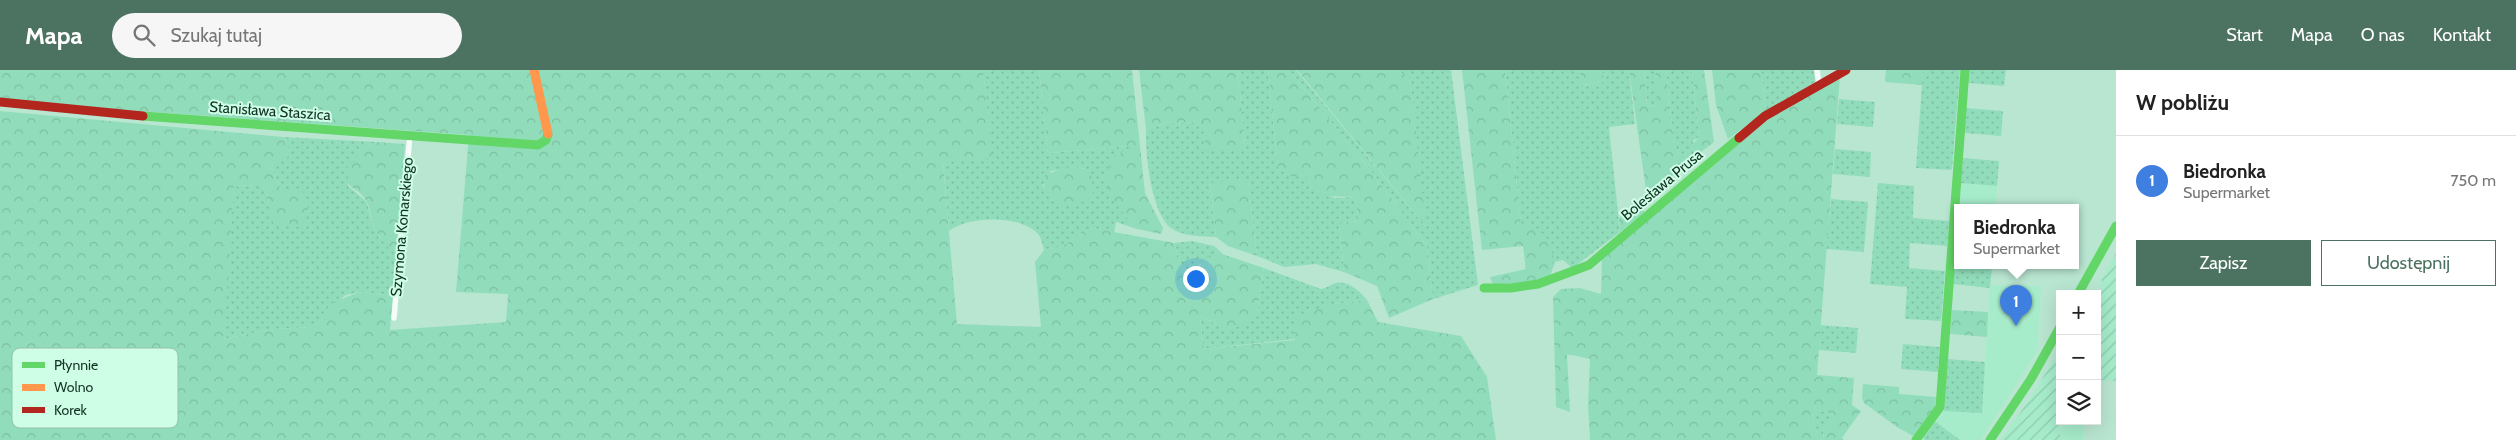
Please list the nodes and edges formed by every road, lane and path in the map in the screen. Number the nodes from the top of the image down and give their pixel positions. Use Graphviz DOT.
graph roads {
  1 [pos="534,70"];
  2 [pos="1817,70"];
  3 [pos="1846,70"];
  4 [pos="1965,70"];
  5 [pos="1819,84"];
  6 [pos="0,102"];
  7 [pos="410,135"];
  8 [pos="1955,204"];
  9 [pos="1954,218"];
  10 [pos="2116,226"];
  11 [pos="1484,288"];
  12 [pos="2080,290"];
  13 [pos="394,318"];
  14 [pos="2056,334"];
  15 [pos="1916,440"];
  16 [pos="1990,440"];
  1 -- 7 [label="street, Stanisława Staszica"];
  2 -- 5 [label="street"];
  3 -- 5 [label="street, Bolesława Prusa"];
  4 -- 8 [label="street"];
  5 -- 11 [label="street, Bolesława Prusa"];
  6 -- 7 [label="street, Stanisława Staszica"];
  7 -- 13 [label="street, Szymona Konarskiego"];
  9 -- 15 [label="street"];
  10 -- 12 [label="street"];
  14 -- 16 [label="street"];
}
